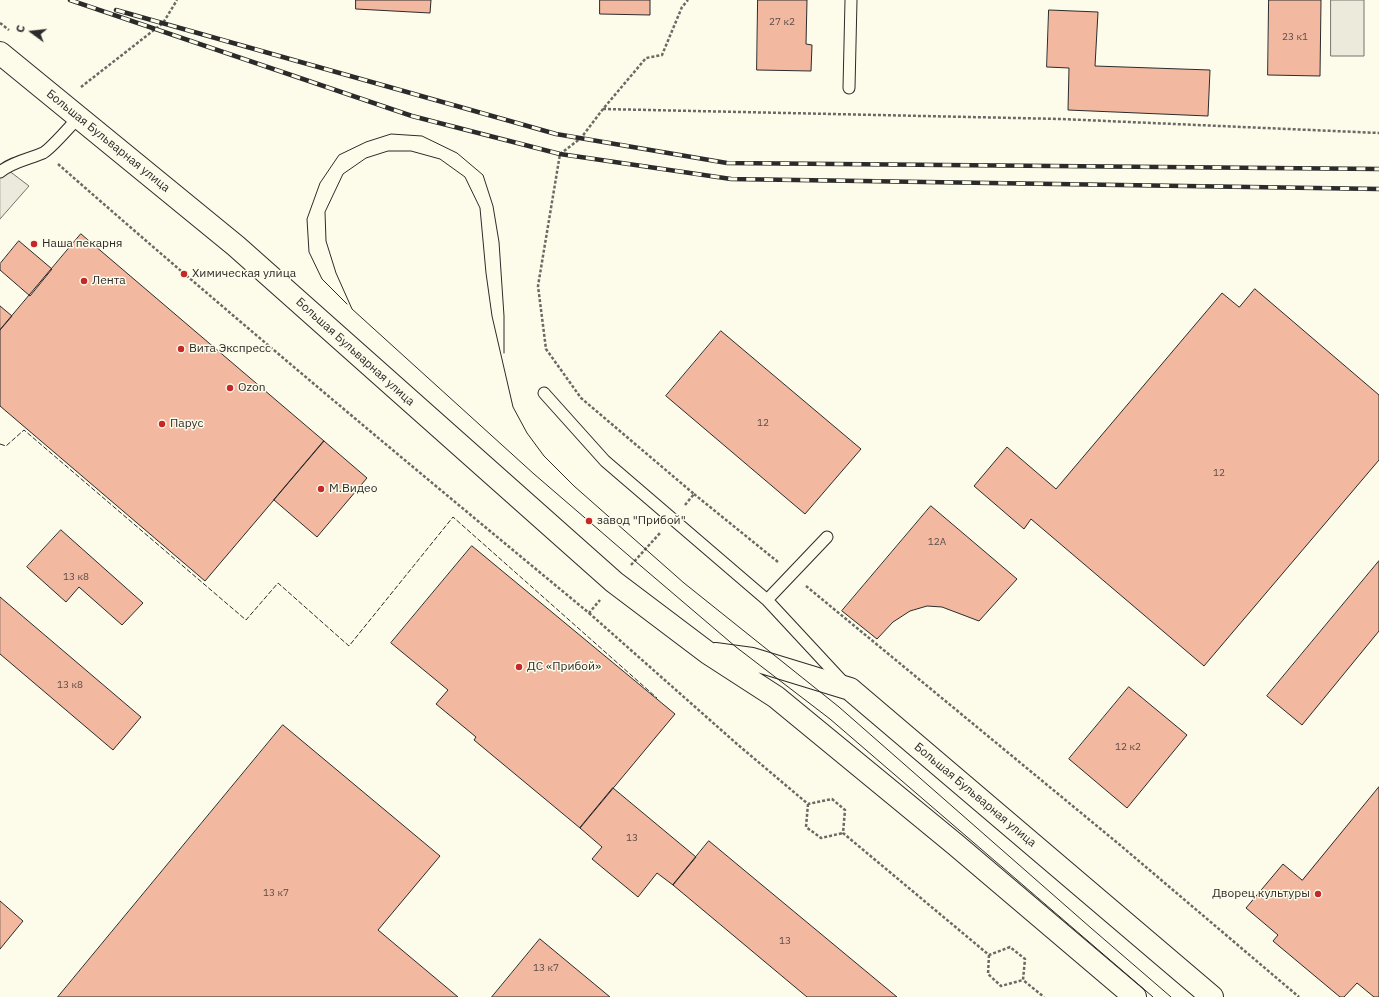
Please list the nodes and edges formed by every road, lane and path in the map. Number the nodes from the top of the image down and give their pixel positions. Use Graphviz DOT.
graph roads {
  1 [pos="177,0"];
  2 [pos="688,0"];
  3 [pos="851,0"];
  4 [pos="0,53"];
  5 [pos="81,87"];
  6 [pos="849,88"];
  7 [pos="603,109"];
  8 [pos="79,117"];
  9 [pos="1379,133"];
  10 [pos="44,152"];
  11 [pos="0,172"];
  12 [pos="544,393"];
  13 [pos="694,494"];
  14 [pos="672,519"];
  15 [pos="827,537"];
  16 [pos="780,565"];
  17 [pos="614,582"];
  18 [pos="805,585"];
  19 [pos="767,600"];
  20 [pos="589,613"];
  21 [pos="708,653"];
  22 [pos="850,689"];
  23 [pos="808,804"];
  24 [pos="843,832"];
  25 [pos="989,955"];
  26 [pos="1023,980"];
  27 [pos="1044,997"];
  28 [pos="1135,997"];
  29 [pos="1212,997"];
  30 [pos="1299,997"];
  1 -- 5 [label="path"];
  2 -- 7 [label="path"];
  3 -- 6 [label="lane"];
  4 -- 8 [label="main road, Большая Бульварная улица"];
  7 -- 9 [label="path"];
  7 -- 13 [label="path"];
  8 -- 10 [label="lane"];
  8 -- 17 [label="main road, Большая Бульварная улица"];
  10 -- 11 [label="lane"];
  10 -- 20 [label="path"];
  12 -- 14 [label="lane"];
  13 -- 14 [label="path"];
  13 -- 16 [label="path"];
  14 -- 17 [label="path"];
  14 -- 19 [label="lane"];
  15 -- 19 [label="lane"];
  17 -- 20 [label="path"];
  17 -- 21 [label="main road, Большая Бульварная улица"];
  18 -- 30 [label="path"];
  19 -- 22 [label="lane"];
  20 -- 23 [label="path"];
  21 -- 22 [label="main road, Большая Бульварная улица"];
  21 -- 28 [label="main road, Большая Бульварная улица"];
  22 -- 29 [label="main road, Большая Бульварная улица"];
  23 -- 24 [label="path"];
  23 -- 24 [label="path"];
  24 -- 25 [label="path"];
  25 -- 26 [label="path"];
  25 -- 26 [label="path"];
  26 -- 27 [label="path"];
}
